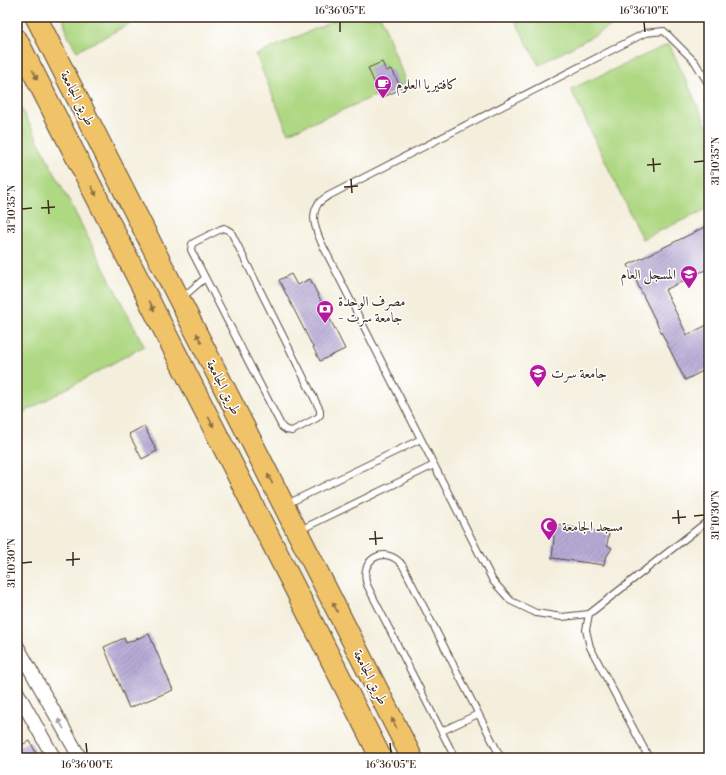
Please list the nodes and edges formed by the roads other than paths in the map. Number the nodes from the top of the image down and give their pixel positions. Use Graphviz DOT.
graph roads {
  1 [pos="37,17"];
  2 [pos="17,40"];
  3 [pos="709,85"];
  4 [pos="709,93"];
  5 [pos="709,103"];
  6 [pos="205,278"];
  7 [pos="180,300"];
  8 [pos="421,439"];
  9 [pos="434,465"];
  10 [pos="284,506"];
  11 [pos="709,520"];
  12 [pos="297,532"];
  13 [pos="589,614"];
  14 [pos="17,646"];
  15 [pos="17,692"];
  16 [pos="478,714"];
  17 [pos="442,731"];
  18 [pos="54,758"];
  19 [pos="80,758"];
  20 [pos="382,758"];
  21 [pos="412,758"];
  22 [pos="456,758"];
  23 [pos="501,758"];
  24 [pos="649,758"];
  1 -- 7 [label="highway, طريق الجامعة"];
  2 -- 20 [label="highway, طريق الجامعة, one-way"];
  3 -- 8 [label="lane"];
  4 -- 5 [label="lane"];
  6 -- 6 [label="lane"];
  6 -- 7 [label="lane"];
  10 -- 7 [label="highway, طريق الجامعة, one-way"];
  8 -- 9 [label="lane"];
  8 -- 10 [label="lane"];
  9 -- 12 [label="lane"];
  9 -- 13 [label="lane"];
  10 -- 12 [label="highway, طريق الجامعة"];
  11 -- 13 [label="lane"];
  21 -- 12 [label="highway, طريق الجامعة, one-way"];
  13 -- 24 [label="lane"];
  19 -- 14 [label="street, one-way"];
  15 -- 18 [label="street"];
  16 -- 17 [label="lane"];
  16 -- 17 [label="lane"];
  16 -- 23 [label="lane"];
  17 -- 22 [label="lane"];
}
